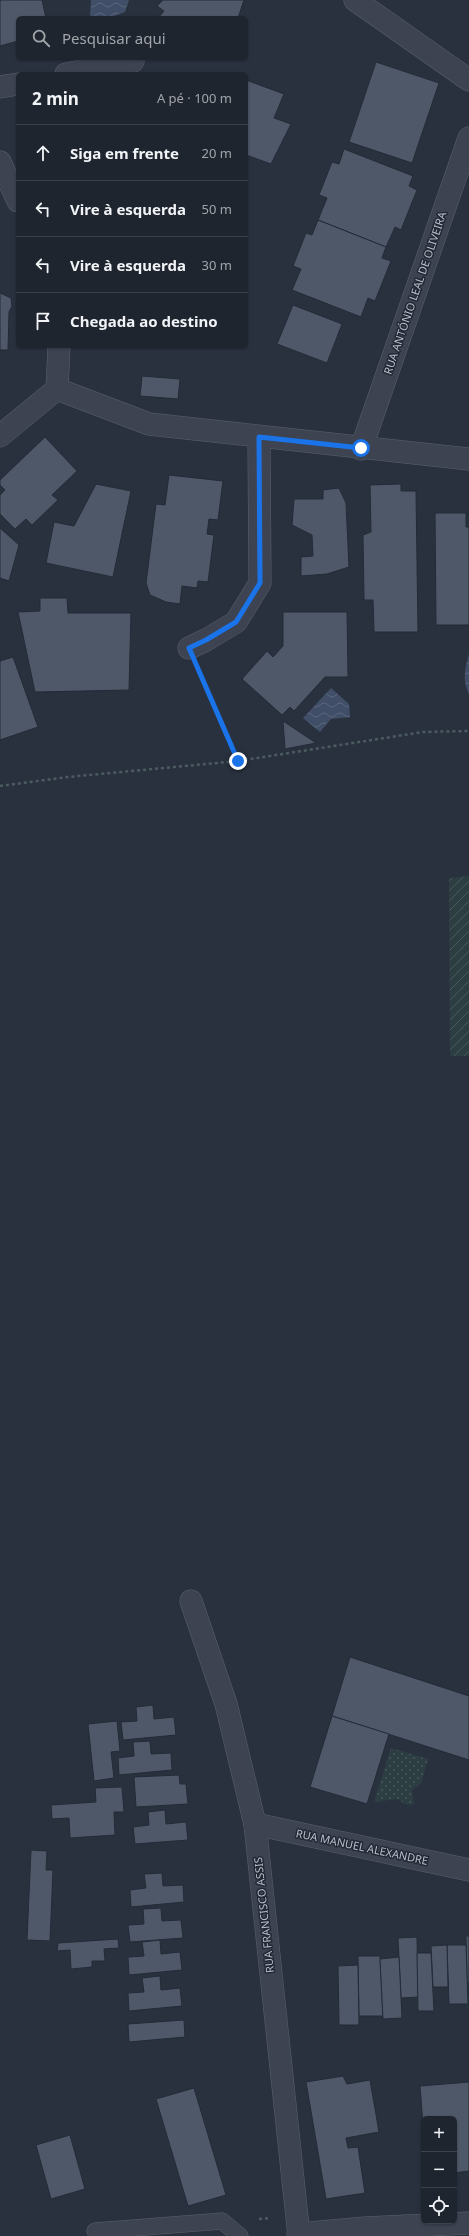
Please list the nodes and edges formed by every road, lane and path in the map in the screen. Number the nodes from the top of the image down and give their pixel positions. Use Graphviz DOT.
graph roads {
  1 [pos="355,0"];
  2 [pos="133,61"];
  3 [pos="76,72"];
  4 [pos="469,80"];
  5 [pos="16,84"];
  6 [pos="0,87"];
  7 [pos="469,138"];
  8 [pos="0,162"];
  9 [pos="16,197"];
  10 [pos="59,348"];
  11 [pos="57,389"];
  12 [pos="0,436"];
  13 [pos="259,437"];
  14 [pos="361,448"];
  15 [pos="469,459"];
  16 [pos="189,648"];
  17 [pos="469,731"];
  18 [pos="238,761"];
  19 [pos="0,786"];
  20 [pos="191,1601"];
  21 [pos="255,1824"];
  22 [pos="469,1870"];
  23 [pos="469,2223"];
  24 [pos="95,2231"];
  25 [pos="298,2235"];
  26 [pos="240,2236"];
  1 -- 4 [label="street"];
  2 -- 3 [label="street"];
  5 -- 6 [label="street"];
  7 -- 14 [label="street, RUA ANTÓNIO LEAL DE OLIVEIRA"];
  8 -- 9 [label="street"];
  10 -- 11 [label="street"];
  11 -- 12 [label="street"];
  11 -- 13 [label="street"];
  13 -- 14 [label="street"];
  13 -- 16 [label="street"];
  14 -- 15 [label="street"];
  16 -- 18 [label="path"];
  17 -- 18 [label="path"];
  18 -- 19 [label="path"];
  20 -- 21 [label="street, RUA FRANCISCO ASSIS"];
  21 -- 22 [label="street, RUA MANUEL ALEXANDRE"];
  21 -- 25 [label="street, RUA FRANCISCO ASSIS"];
  23 -- 25 [label="street"];
  24 -- 26 [label="lane"];
}
